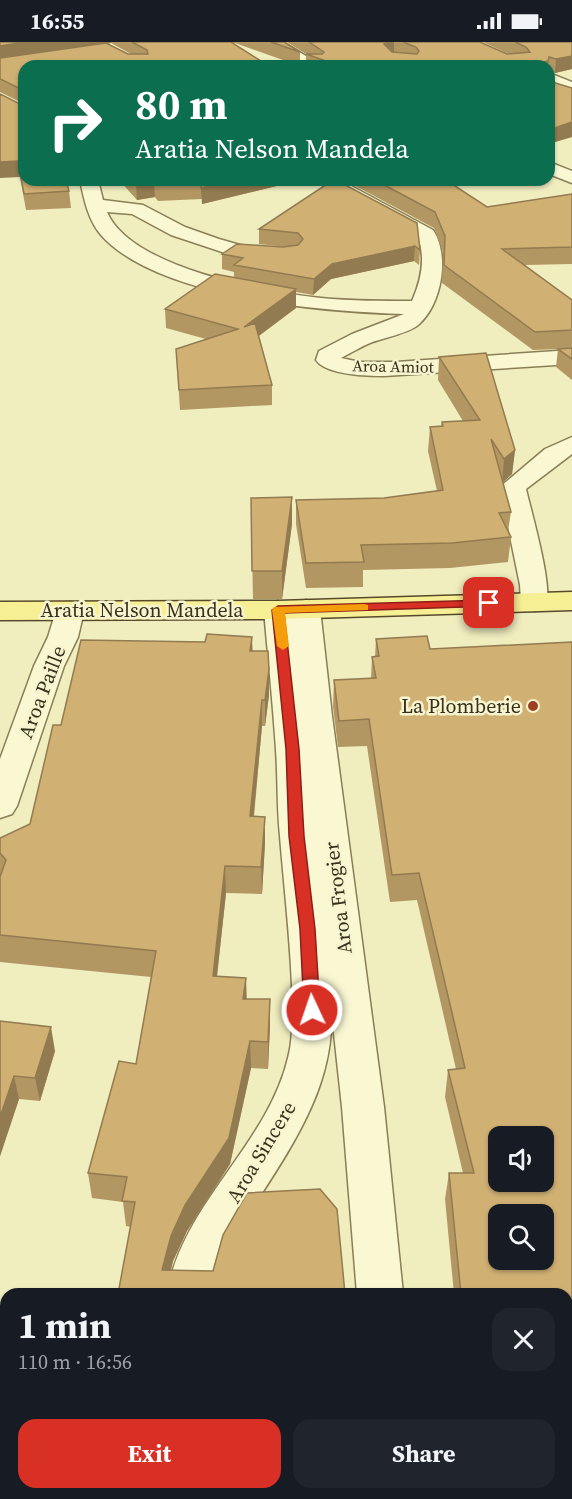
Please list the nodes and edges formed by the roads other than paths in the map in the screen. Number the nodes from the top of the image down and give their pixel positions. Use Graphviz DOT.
graph roads {
  1 [pos="273,42"];
  2 [pos="304,60"];
  3 [pos="555,80"];
  4 [pos="572,87"];
  5 [pos="555,170"];
  6 [pos="572,178"];
  7 [pos="90,186"];
  8 [pos="338,186"];
  9 [pos="95,205"];
  10 [pos="291,254"];
  11 [pos="420,308"];
  12 [pos="572,357"];
  13 [pos="572,444"];
  14 [pos="572,601"];
  15 [pos="535,602"];
  16 [pos="292,609"];
  17 [pos="0,611"];
  18 [pos="70,611"];
  19 [pos="0,806"];
  20 [pos="191,1288"];
  21 [pos="379,1288"];
  1 -- 2 [label="street"];
  3 -- 4 [label="street"];
  5 -- 6 [label="street"];
  7 -- 9 [label="street"];
  8 -- 11 [label="street"];
  9 -- 10 [label="street"];
  9 -- 11 [label="street"];
  11 -- 12 [label="street, Aroa Amiot"];
  13 -- 15 [label="street"];
  14 -- 15 [label="main road, Aratia Nelson Mandela"];
  15 -- 16 [label="main road, Aratia Nelson Mandela"];
  16 -- 18 [label="main road, Aratia Nelson Mandela"];
  16 -- 20 [label="street, Aroa Sincere"];
  16 -- 21 [label="street, Aroa Frogier"];
  17 -- 18 [label="main road, Aratia Nelson Mandela"];
  18 -- 19 [label="street, Aroa Paille"];
}
